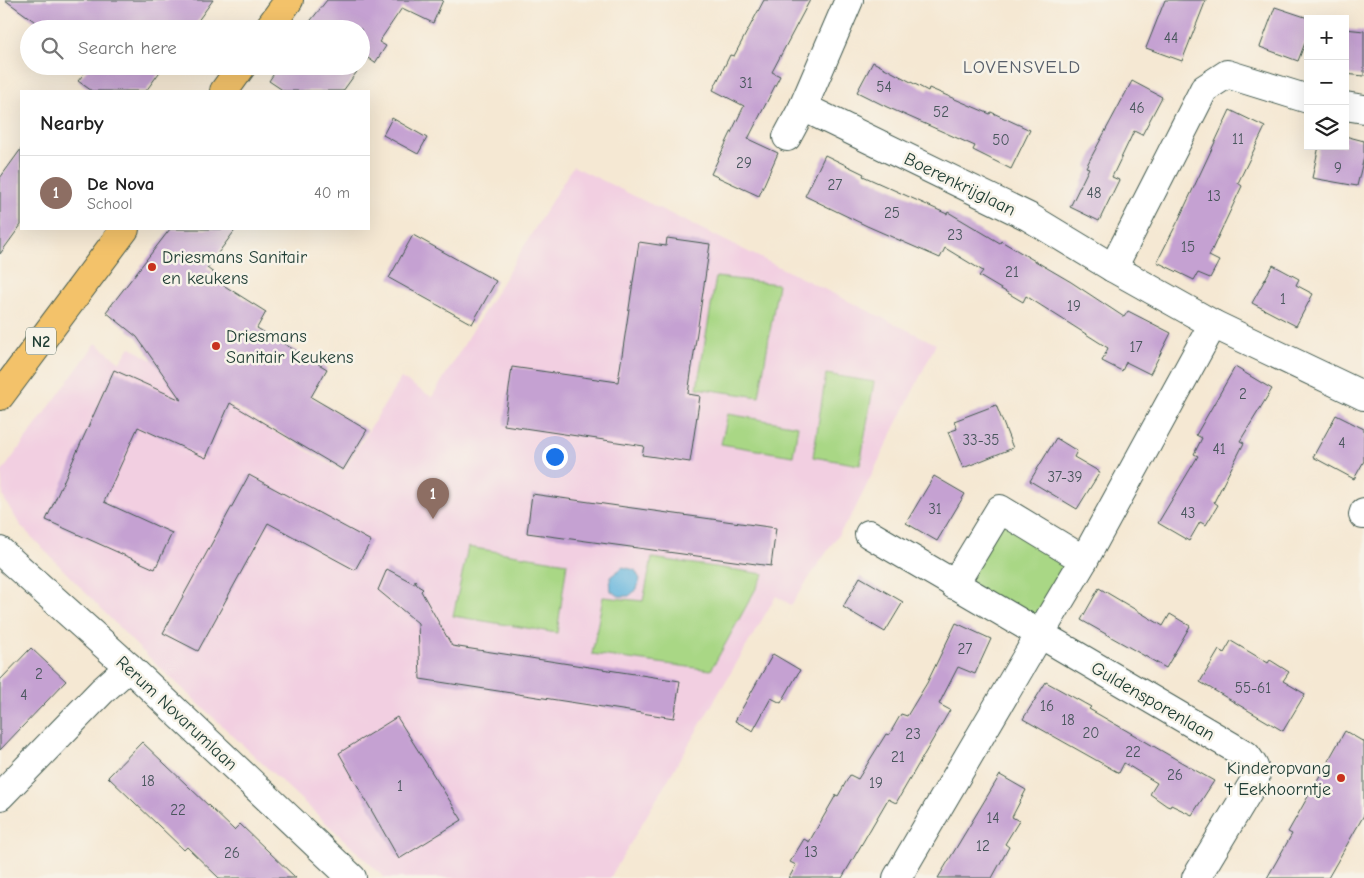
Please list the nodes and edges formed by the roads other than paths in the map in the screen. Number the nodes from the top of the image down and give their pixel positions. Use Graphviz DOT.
graph roads {
  1 [pos="289,0"];
  2 [pos="849,0"];
  3 [pos="275,20"];
  4 [pos="236,75"];
  5 [pos="225,90"];
  6 [pos="1304,98"];
  7 [pos="803,107"];
  8 [pos="1349,107"];
  9 [pos="1364,109"];
  10 [pos="787,137"];
  11 [pos="124,230"];
  12 [pos="1113,268"];
  13 [pos="1212,324"];
  14 [pos="0,396"];
  15 [pos="1364,396"];
  16 [pos="868,534"];
  17 [pos="0,551"];
  18 [pos="1084,560"];
  19 [pos="954,585"];
  20 [pos="1040,634"];
  21 [pos="128,667"];
  22 [pos="0,796"];
  23 [pos="352,878"];
  24 [pos="897,878"];
  25 [pos="1196,878"];
  1 -- 3 [label="main road"];
  2 -- 7 [label="street"];
  4 -- 5 [label="main road"];
  6 -- 12 [label="street"];
  7 -- 10 [label="street"];
  7 -- 12 [label="street, Boerenkrijglaan"];
  8 -- 9 [label="street"];
  11 -- 14 [label="main road, N2"];
  12 -- 13 [label="street, Boerenkrijglaan"];
  13 -- 15 [label="street, Boerenkrijglaan"];
  13 -- 18 [label="street"];
  16 -- 19 [label="street, Guldensporenlaan"];
  17 -- 21 [label="street, Rerum Novarumlaan"];
  18 -- 19 [label="street"];
  18 -- 20 [label="street"];
  19 -- 20 [label="street, Guldensporenlaan"];
  20 -- 24 [label="street"];
  20 -- 25 [label="street, Guldensporenlaan"];
  21 -- 22 [label="street"];
  21 -- 23 [label="street, Rerum Novarumlaan"];
}
